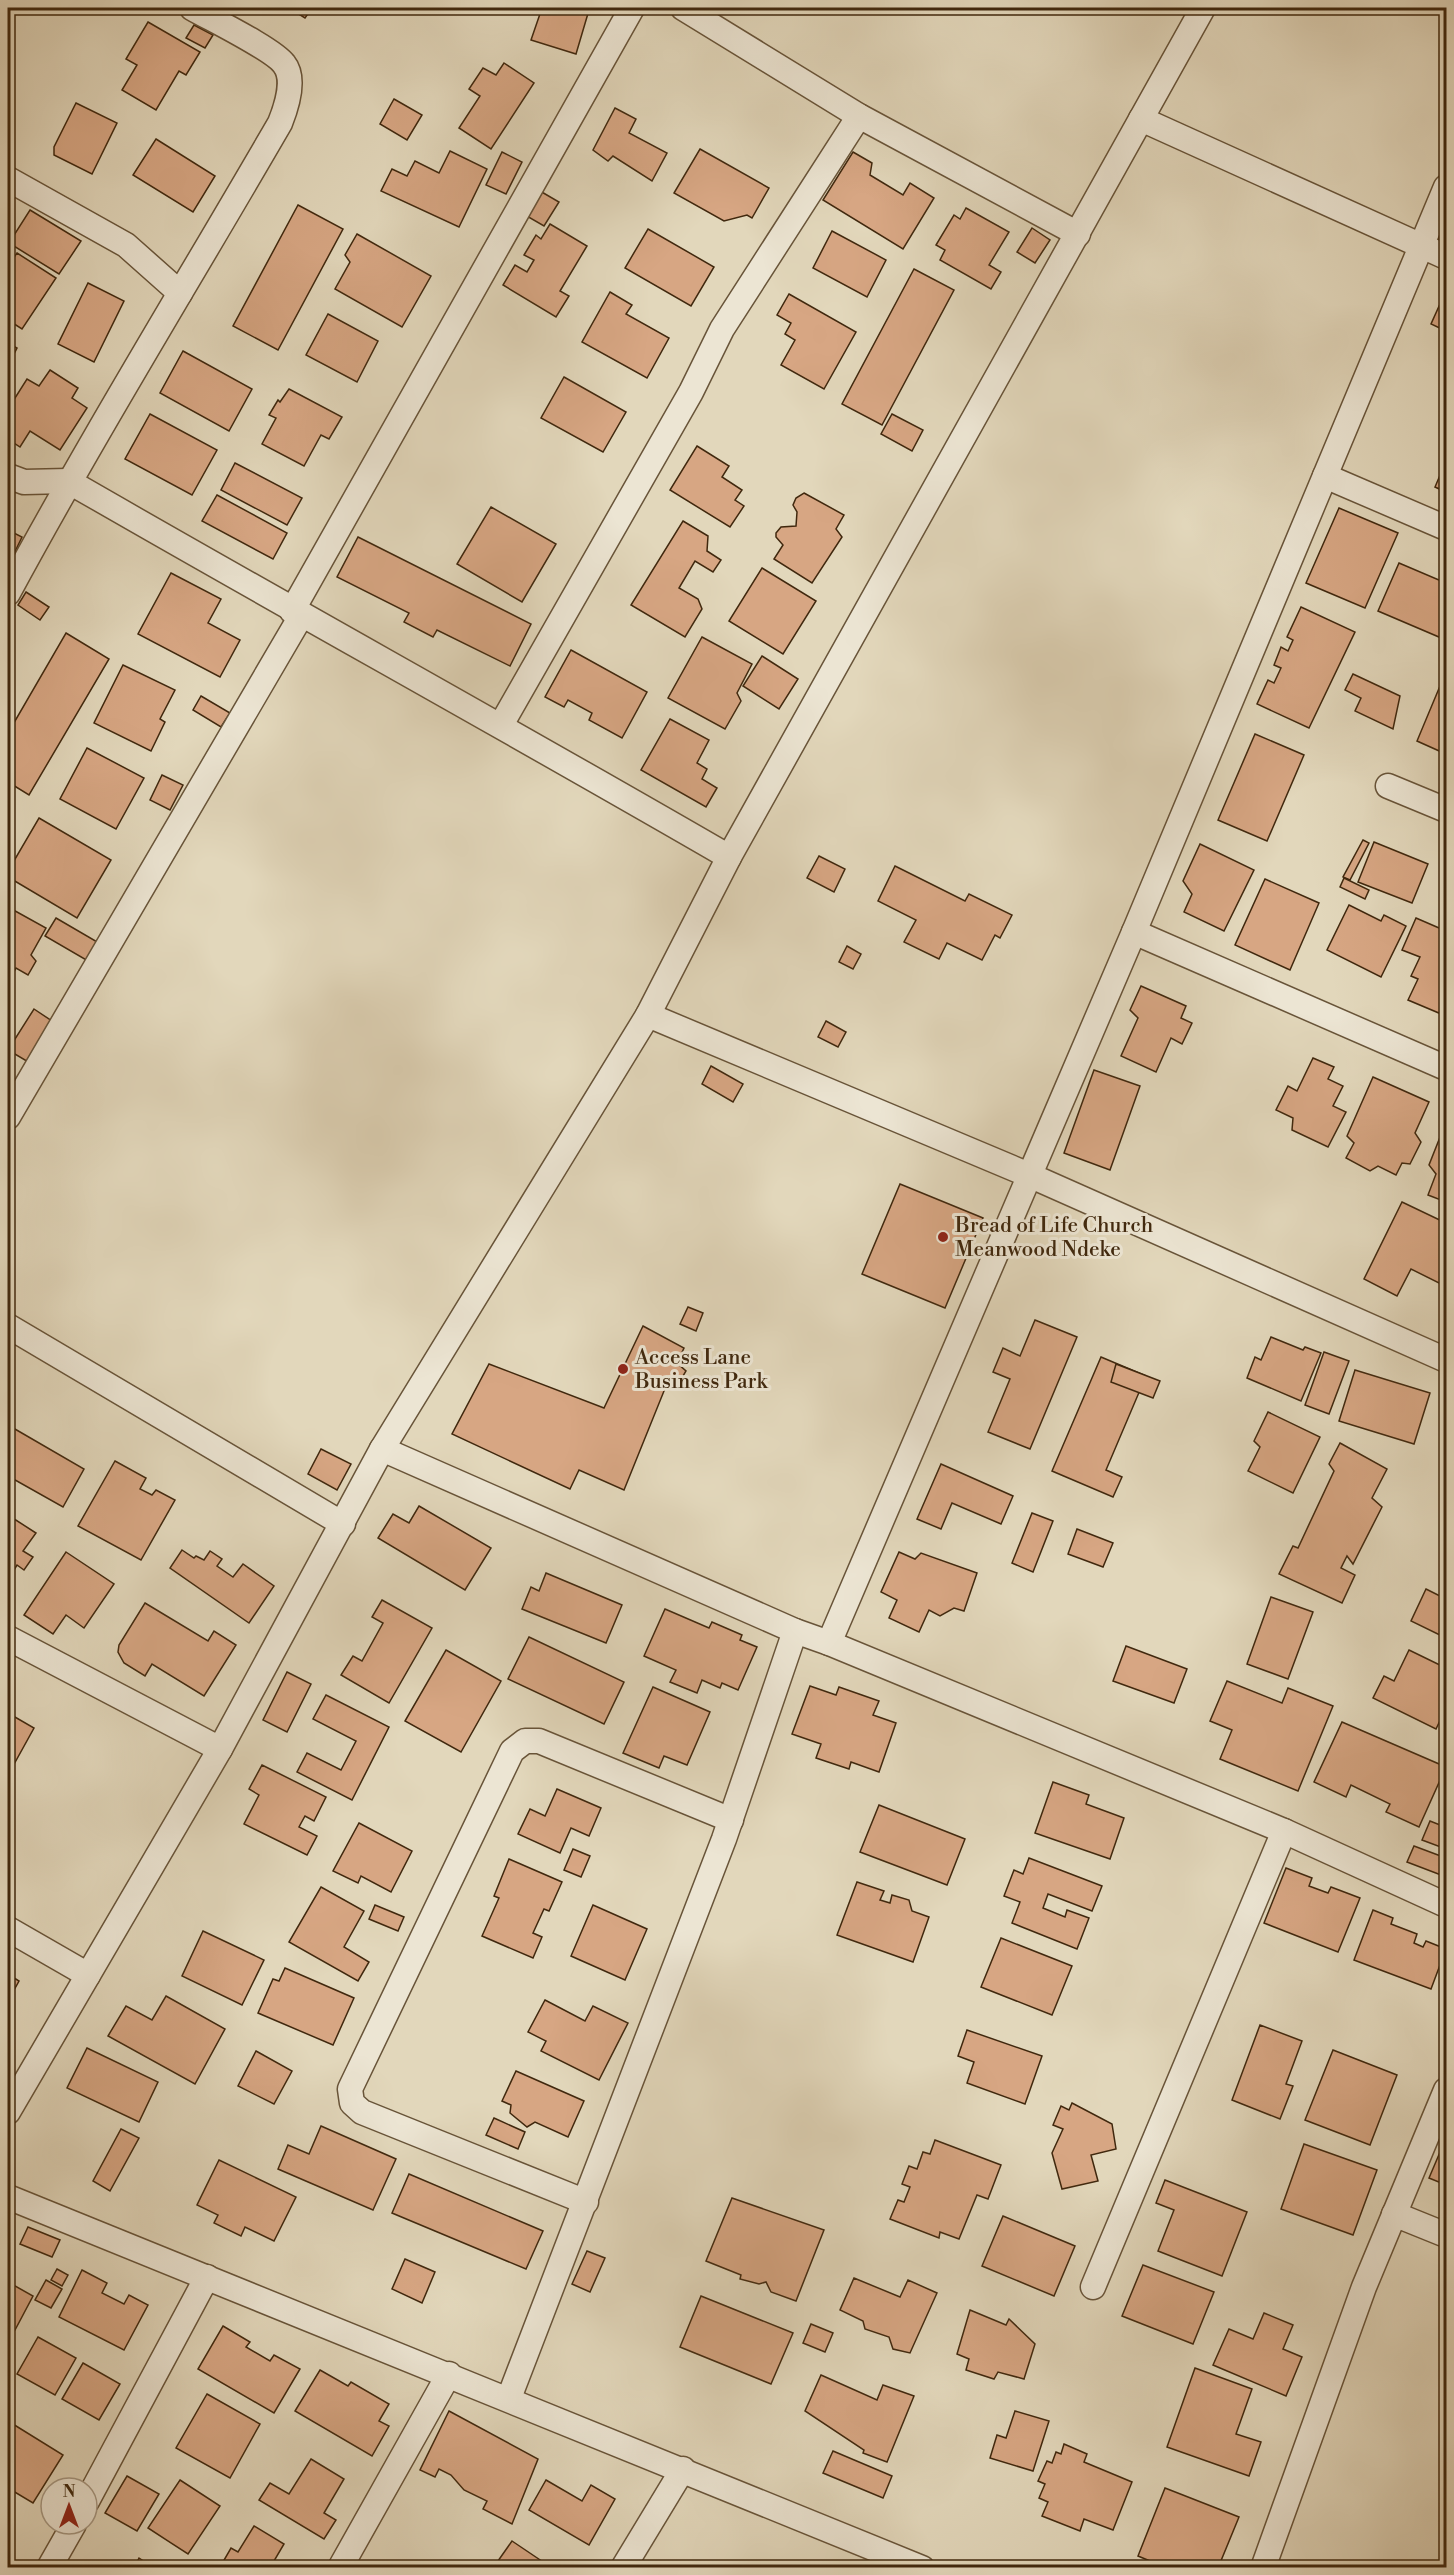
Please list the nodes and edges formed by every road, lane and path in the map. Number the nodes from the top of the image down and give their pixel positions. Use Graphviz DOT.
graph roads {
  1 [pos="192,8"];
  2 [pos="633,8"];
  3 [pos="683,8"];
  4 [pos="1203,8"];
  5 [pos="859,116"];
  6 [pos="1140,119"];
  7 [pos="8,179"];
  8 [pos="1446,187"];
  9 [pos="1078,234"];
  10 [pos="1420,247"];
  11 [pos="1446,257"];
  12 [pos="180,293"];
  13 [pos="8,476"];
  14 [pos="1325,476"];
  15 [pos="68,481"];
  16 [pos="1446,528"];
  17 [pos="8,593"];
  18 [pos="296,614"];
  19 [pos="501,725"];
  20 [pos="1388,786"];
  21 [pos="1446,810"];
  22 [pos="729,857"];
  23 [pos="1134,932"];
  24 [pos="648,1015"];
  25 [pos="1446,1068"];
  26 [pos="8,1117"];
  27 [pos="1029,1174"];
  28 [pos="8,1326"];
  29 [pos="1446,1360"];
  30 [pos="382,1449"];
  31 [pos="344,1524"];
  32 [pos="795,1631"];
  33 [pos="8,1638"];
  34 [pos="829,1643"];
  35 [pos="220,1749"];
  36 [pos="731,1820"];
  37 [pos="1284,1831"];
  38 [pos="1446,1905"];
  39 [pos="8,1929"];
  40 [pos="88,1975"];
  41 [pos="1446,2090"];
  42 [pos="8,2112"];
  43 [pos="8,2197"];
  44 [pos="586,2202"];
  45 [pos="1394,2214"];
  46 [pos="1446,2235"];
  47 [pos="207,2277"];
  48 [pos="1093,2287"];
  49 [pos="449,2374"];
  50 [pos="509,2398"];
  51 [pos="682,2469"];
  52 [pos="99,2478"];
  53 [pos="67,2536"];
  54 [pos="50,2568"];
  55 [pos="340,2568"];
  56 [pos="623,2568"];
  57 [pos="922,2568"];
  58 [pos="1263,2568"];
  1 -- 12 [label="street"];
  2 -- 18 [label="street"];
  3 -- 5 [label="street"];
  4 -- 6 [label="street"];
  5 -- 9 [label="street"];
  5 -- 19 [label="street"];
  6 -- 9 [label="street"];
  6 -- 10 [label="street"];
  7 -- 12 [label="street"];
  8 -- 10 [label="street"];
  9 -- 22 [label="street"];
  10 -- 11 [label="street"];
  10 -- 14 [label="street"];
  12 -- 15 [label="street"];
  13 -- 15 [label="street"];
  14 -- 16 [label="street"];
  14 -- 23 [label="street"];
  15 -- 17 [label="street"];
  15 -- 18 [label="street"];
  18 -- 19 [label="street"];
  18 -- 26 [label="street"];
  19 -- 22 [label="street"];
  20 -- 21 [label="street"];
  22 -- 24 [label="street"];
  23 -- 25 [label="street"];
  23 -- 27 [label="street"];
  24 -- 27 [label="street"];
  24 -- 30 [label="street"];
  27 -- 29 [label="street"];
  27 -- 34 [label="street"];
  28 -- 31 [label="street"];
  30 -- 31 [label="street"];
  30 -- 32 [label="street"];
  31 -- 35 [label="street"];
  32 -- 34 [label="street"];
  32 -- 36 [label="street"];
  33 -- 35 [label="street"];
  34 -- 37 [label="street"];
  35 -- 40 [label="street"];
  36 -- 44 [label="street"];
  36 -- 44 [label="street"];
  37 -- 38 [label="street"];
  37 -- 48 [label="street"];
  39 -- 40 [label="street"];
  40 -- 42 [label="street"];
  41 -- 45 [label="street"];
  43 -- 47 [label="street"];
  44 -- 50 [label="street"];
  45 -- 46 [label="street"];
  45 -- 58 [label="street"];
  47 -- 49 [label="street"];
  47 -- 52 [label="street"];
  49 -- 50 [label="street"];
  49 -- 55 [label="street"];
  50 -- 51 [label="street"];
  51 -- 56 [label="street"];
  51 -- 57 [label="street"];
  53 -- 54 [label="street"];
}
